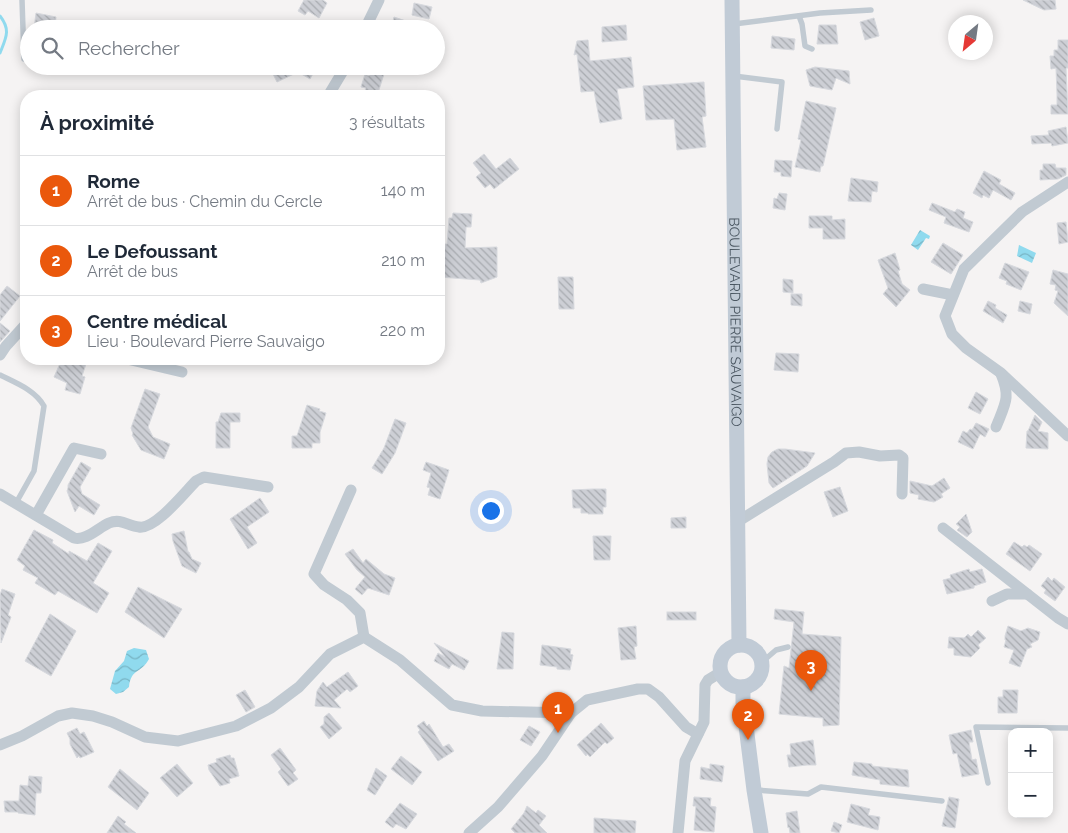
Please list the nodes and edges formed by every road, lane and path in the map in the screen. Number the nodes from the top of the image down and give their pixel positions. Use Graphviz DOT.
graph roads {
  1 [pos="22,0"];
  2 [pos="379,0"];
  3 [pos="732,0"];
  4 [pos="871,10"];
  5 [pos="799,16"];
  6 [pos="23,20"];
  7 [pos="369,20"];
  8 [pos="732,24"];
  9 [pos="812,49"];
  10 [pos="341,75"];
  11 [pos="732,76"];
  12 [pos="332,90"];
  13 [pos="777,129"];
  14 [pos="1068,182"];
  15 [pos="923,289"];
  16 [pos="953,295"];
  17 [pos="20,331"];
  18 [pos="0,354"];
  19 [pos="152,365"];
  20 [pos="182,372"];
  21 [pos="1001,373"];
  22 [pos="0,375"];
  23 [pos="996,427"];
  24 [pos="1068,436"];
  25 [pos="101,454"];
  26 [pos="268,488"];
  27 [pos="351,490"];
  28 [pos="902,494"];
  29 [pos="7,500"];
  30 [pos="36,515"];
  31 [pos="737,522"];
  32 [pos="943,528"];
  33 [pos="1027,594"];
  34 [pos="992,601"];
  35 [pos="1068,624"];
  36 [pos="364,637"];
  37 [pos="739,645"];
  38 [pos="788,647"];
  39 [pos="762,662"];
  40 [pos="721,672"];
  41 [pos="743,687"];
  42 [pos="571,713"];
  43 [pos="1068,728"];
  44 [pos="698,734"];
  45 [pos="0,745"];
  46 [pos="988,783"];
  47 [pos="754,790"];
  48 [pos="942,801"];
  49 [pos="468,833"];
  50 [pos="678,833"];
  51 [pos="761,833"];
  1 -- 6 [label="lane"];
  2 -- 7 [label="street"];
  3 -- 8 [label="main road, BOULEVARD PIERRE SAUVAIGO"];
  4 -- 5 [label="lane"];
  5 -- 8 [label="lane"];
  5 -- 9 [label="lane"];
  8 -- 11 [label="main road, BOULEVARD PIERRE SAUVAIGO"];
  10 -- 12 [label="street"];
  11 -- 13 [label="lane"];
  11 -- 31 [label="main road, BOULEVARD PIERRE SAUVAIGO"];
  14 -- 16 [label="street"];
  15 -- 16 [label="street"];
  16 -- 21 [label="street"];
  17 -- 18 [label="street"];
  19 -- 20 [label="street"];
  21 -- 23 [label="street"];
  21 -- 24 [label="street"];
  22 -- 29 [label="lane"];
  25 -- 30 [label="street"];
  26 -- 30 [label="street"];
  27 -- 36 [label="street"];
  28 -- 31 [label="street"];
  29 -- 30 [label="street"];
  31 -- 37 [label="main road, BOULEVARD PIERRE SAUVAIGO"];
  32 -- 33 [label="street"];
  33 -- 34 [label="street"];
  33 -- 35 [label="street"];
  36 -- 42 [label="street"];
  36 -- 45 [label="street"];
  37 -- 39 [label="main road"];
  37 -- 40 [label="main road"];
  38 -- 39 [label="lane"];
  39 -- 41 [label="main road"];
  40 -- 41 [label="main road"];
  40 -- 44 [label="street"];
  41 -- 47 [label="main road"];
  42 -- 44 [label="street"];
  42 -- 49 [label="street"];
  43 -- 46 [label="lane"];
  44 -- 50 [label="street"];
  47 -- 48 [label="lane"];
  47 -- 51 [label="main road"];
}
